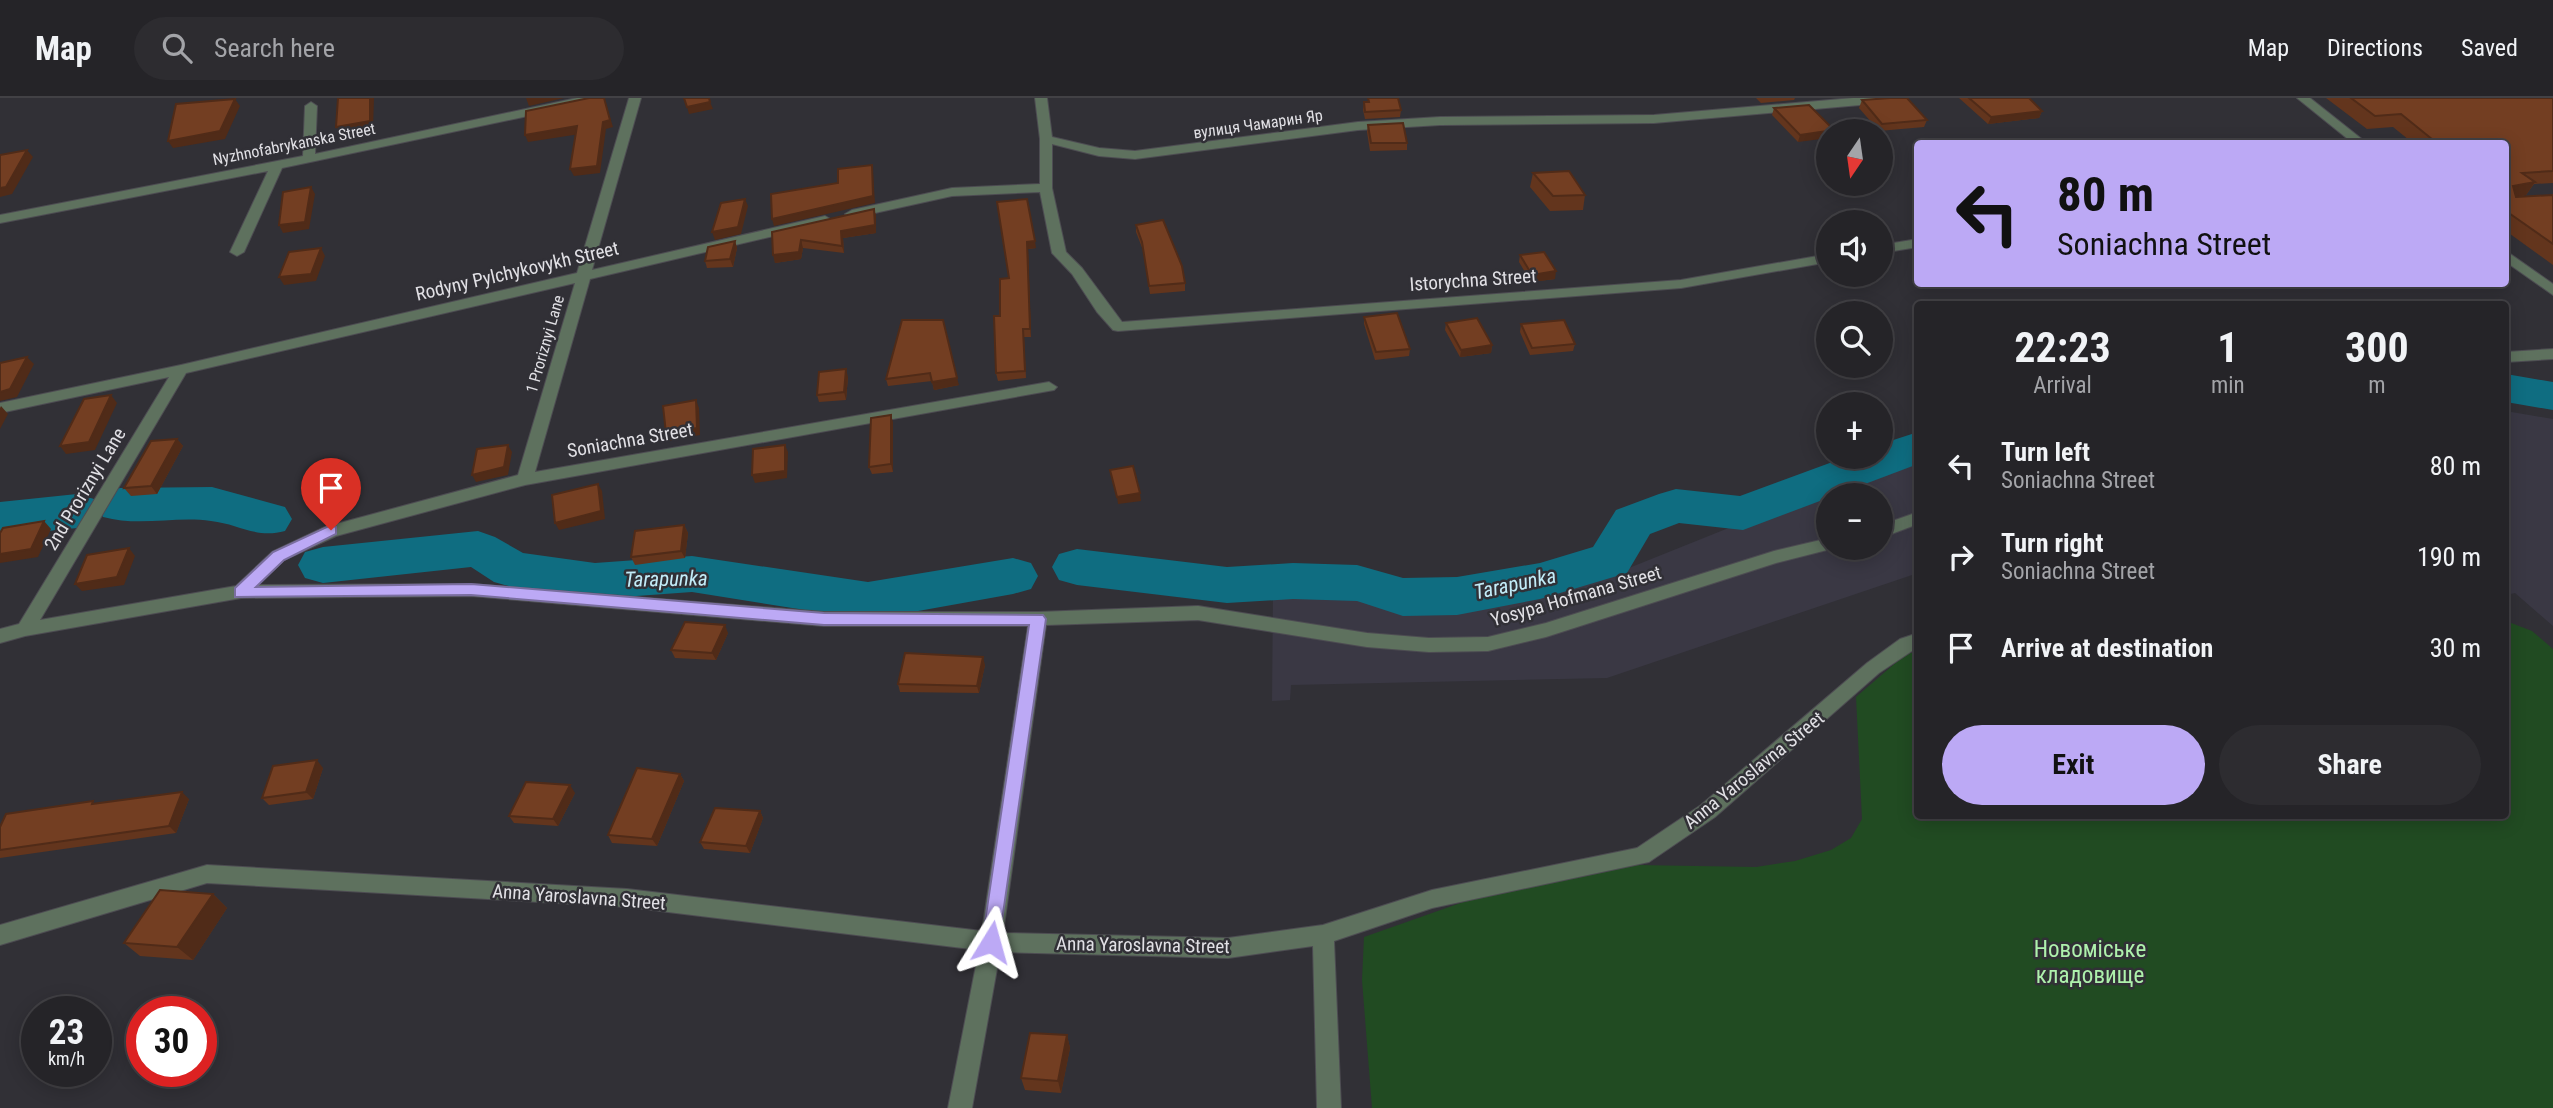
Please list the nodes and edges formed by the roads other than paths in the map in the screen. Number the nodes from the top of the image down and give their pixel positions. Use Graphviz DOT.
graph roads {
  1 [pos="594,98"];
  2 [pos="635,98"];
  3 [pos="1041,98"];
  4 [pos="1894,98"];
  5 [pos="2303,98"];
  6 [pos="311,106"];
  7 [pos="1046,139"];
  8 [pos="2357,140"];
  9 [pos="309,159"];
  10 [pos="277,165"];
  11 [pos="1045,188"];
  12 [pos="0,219"];
  13 [pos="1914,244"];
  14 [pos="1893,247"];
  15 [pos="237,252"];
  16 [pos="2509,257"];
  17 [pos="1816,260"];
  18 [pos="583,275"];
  19 [pos="2553,291"];
  20 [pos="2553,354"];
  21 [pos="2509,357"];
  22 [pos="181,370"];
  23 [pos="1049,387"];
  24 [pos="0,408"];
  25 [pos="525,480"];
  26 [pos="1914,520"];
  27 [pos="1893,527"];
  28 [pos="1816,547"];
  29 [pos="240,593"];
  30 [pos="1038,619"];
  31 [pos="25,629"];
  32 [pos="0,636"];
  33 [pos="1914,641"];
  34 [pos="0,935"];
  35 [pos="1323,935"];
  36 [pos="991,942"];
  37 [pos="960,1108"];
  38 [pos="1329,1108"];
  1 -- 9 [label="street, Nyzhnofabrykanska Street"];
  2 -- 18 [label="street, 1 Proriznyi Lane"];
  3 -- 7 [label="street"];
  4 -- 7 [label="street, вулиця Чамарин Яр"];
  5 -- 8 [label="street"];
  6 -- 9 [label="street"];
  7 -- 11 [label="street"];
  9 -- 10 [label="street, Nyzhnofabrykanska Street"];
  10 -- 12 [label="street, Nyzhnofabrykanska Street"];
  10 -- 15 [label="street"];
  11 -- 17 [label="street, Istorychna Street"];
  11 -- 18 [label="street, Rodyny Pylchykovykh Street"];
  13 -- 14 [label="street"];
  16 -- 19 [label="street"];
  18 -- 22 [label="street, Rodyny Pylchykovykh Street"];
  18 -- 25 [label="street, 1 Proriznyi Lane"];
  20 -- 21 [label="street"];
  22 -- 24 [label="street, Rodyny Pylchykovykh Street"];
  22 -- 31 [label="street, 2nd Proriznyi Lane"];
  23 -- 25 [label="street, Soniachna Street"];
  25 -- 29 [label="street, Soniachna Street"];
  26 -- 27 [label="street"];
  28 -- 30 [label="street, Yosypa Hofmana Street"];
  29 -- 30 [label="street"];
  29 -- 31 [label="street"];
  30 -- 36 [label="street"];
  31 -- 32 [label="street"];
  33 -- 35 [label="street, Anna Yaroslavna Street"];
  34 -- 36 [label="street, Anna Yaroslavna Street"];
  35 -- 36 [label="street, Anna Yaroslavna Street"];
  35 -- 38 [label="street"];
  36 -- 37 [label="street"];
}
